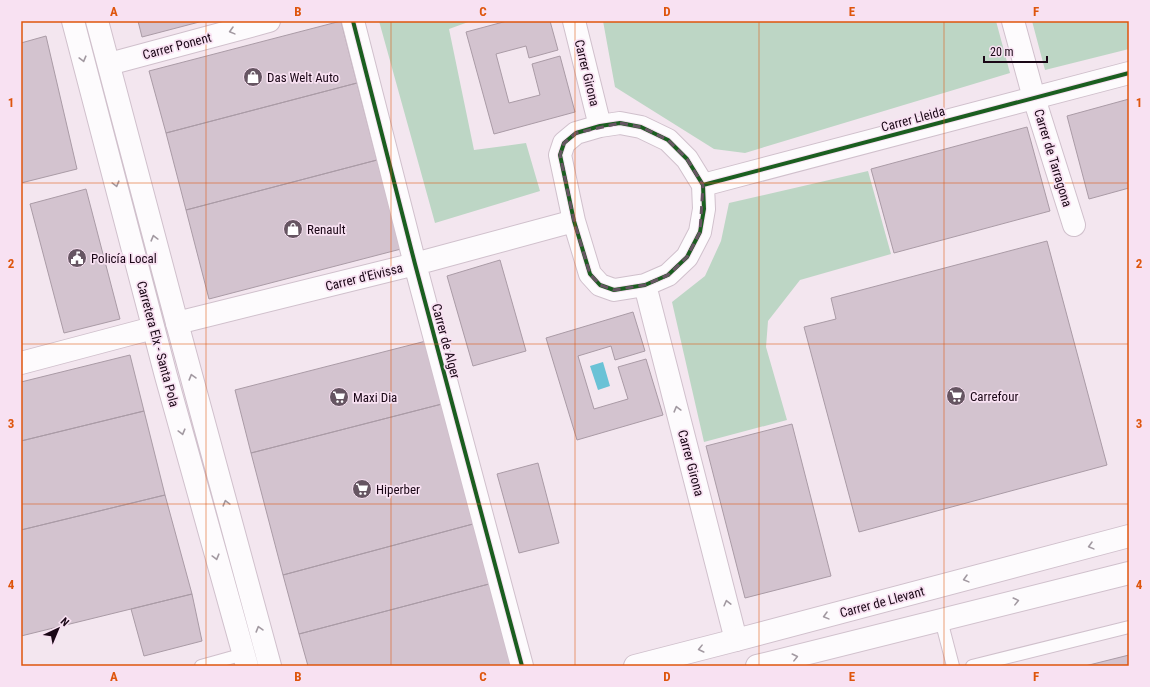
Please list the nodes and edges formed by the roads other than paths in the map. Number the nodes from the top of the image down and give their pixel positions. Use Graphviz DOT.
graph roads {
  1 [pos="73,21"];
  2 [pos="97,21"];
  3 [pos="270,21"];
  4 [pos="353,21"];
  5 [pos="574,21"];
  6 [pos="1013,21"];
  7 [pos="109,64"];
  8 [pos="1129,73"];
  9 [pos="1034,98"];
  10 [pos="600,126"];
  11 [pos="703,185"];
  12 [pos="574,221"];
  13 [pos="1074,225"];
  14 [pos="415,264"];
  15 [pos="645,286"];
  16 [pos="177,323"];
  17 [pos="153,328"];
  18 [pos="21,363"];
  19 [pos="1129,536"];
  20 [pos="1129,573"];
  21 [pos="941,620"];
  22 [pos="1129,627"];
  23 [pos="736,640"];
  24 [pos="245,660"];
  25 [pos="203,666"];
  26 [pos="270,666"];
  27 [pos="522,666"];
  28 [pos="635,666"];
  29 [pos="757,666"];
  30 [pos="953,666"];
  31 [pos="972,666"];
  1 -- 17 [label="street, Carretera Elx - Santa Pola, one-way"];
  2 -- 7 [label="street, Carretera Elx - Santa Pola"];
  3 -- 7 [label="street, Carrer Ponent, one-way"];
  4 -- 14 [label="street, Carrer de Alger"];
  5 -- 10 [label="street, Carrer Girona"];
  6 -- 9 [label="street, Carrer de Tarragona"];
  16 -- 7 [label="street, Carretera Elx - Santa Pola, one-way"];
  8 -- 9 [label="street, Carrer Lleida"];
  9 -- 11 [label="street, Carrer Lleida"];
  9 -- 13 [label="street, Carrer de Tarragona"];
  10 -- 11 [label="street"];
  10 -- 12 [label="street"];
  11 -- 15 [label="street"];
  12 -- 14 [label="street, Carrer d'Eivissa"];
  12 -- 15 [label="street"];
  14 -- 16 [label="street, Carrer d'Eivissa"];
  14 -- 27 [label="street, Carrer de Alger"];
  23 -- 15 [label="street, Carrer Girona, one-way"];
  26 -- 16 [label="street, Carretera Elx - Santa Pola, one-way"];
  17 -- 18 [label="street"];
  17 -- 24 [label="street, Carretera Elx - Santa Pola, one-way"];
  19 -- 23 [label="street, Carrer de Llevant, one-way"];
  21 -- 20 [label="street, one-way"];
  29 -- 21 [label="street, one-way"];
  21 -- 30 [label="lane"];
  22 -- 31 [label="lane"];
  23 -- 28 [label="street, Carrer de Llevant, one-way"];
  24 -- 25 [label="lane"];
}
